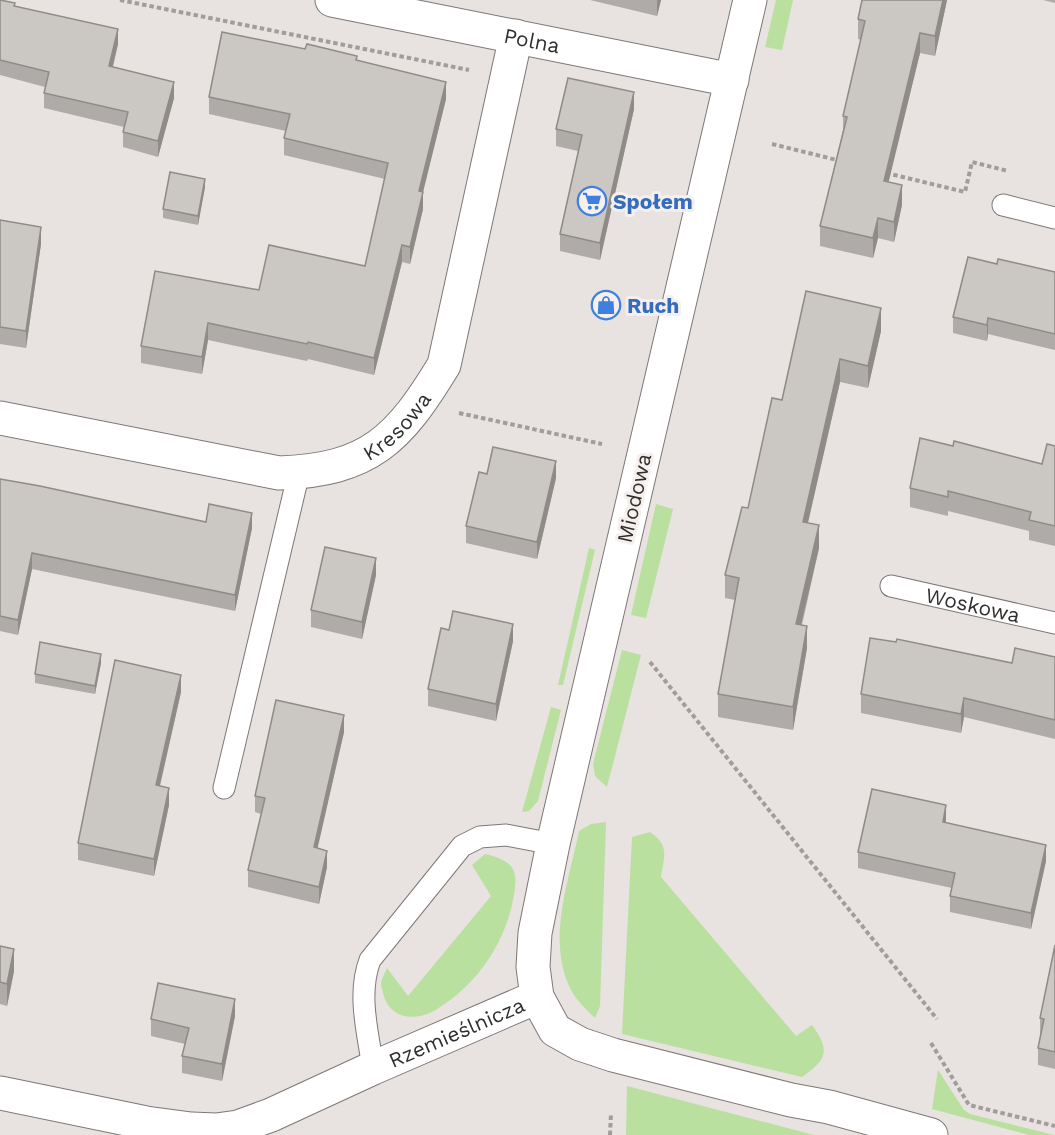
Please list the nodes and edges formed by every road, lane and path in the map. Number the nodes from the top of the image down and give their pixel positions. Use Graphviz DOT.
graph roads {
  1 [pos="120,0"];
  2 [pos="332,0"];
  3 [pos="750,0"];
  4 [pos="516,36"];
  5 [pos="508,78"];
  6 [pos="732,80"];
  7 [pos="772,144"];
  8 [pos="851,164"];
  9 [pos="885,172"];
  10 [pos="1013,172"];
  11 [pos="1003,205"];
  12 [pos="1055,218"];
  13 [pos="420,405"];
  14 [pos="0,418"];
  15 [pos="603,444"];
  16 [pos="299,472"];
  17 [pos="891,586"];
  18 [pos="1055,623"];
  19 [pos="650,662"];
  20 [pos="225,788"];
  21 [pos="553,844"];
  22 [pos="537,998"];
  23 [pos="937,1019"];
  24 [pos="931,1043"];
  25 [pos="373,1068"];
  26 [pos="0,1094"];
  27 [pos="611,1113"];
  28 [pos="1055,1126"];
  29 [pos="237,1131"];
  30 [pos="610,1135"];
  31 [pos="931,1135"];
  1 -- 5 [label="path"];
  2 -- 4 [label="street, Polna"];
  3 -- 6 [label="street, Miodowa"];
  4 -- 5 [label="street, Kresowa"];
  4 -- 6 [label="street, Polna"];
  5 -- 13 [label="street, Kresowa"];
  6 -- 21 [label="street, Miodowa"];
  7 -- 8 [label="path"];
  9 -- 10 [label="path"];
  11 -- 12 [label="lane"];
  13 -- 15 [label="path"];
  13 -- 16 [label="street, Kresowa"];
  14 -- 16 [label="street, Kresowa"];
  16 -- 20 [label="lane"];
  17 -- 18 [label="lane, Woskowa"];
  19 -- 23 [label="path"];
  21 -- 22 [label="street, Miodowa"];
  21 -- 25 [label="lane"];
  22 -- 25 [label="street, Rzemieślnicza"];
  22 -- 31 [label="street, Rzemieślnicza"];
  24 -- 28 [label="path"];
  25 -- 29 [label="street, Rzemieślnicza"];
  26 -- 29 [label="street, Rzemieślnicza"];
  27 -- 30 [label="path"];
}
